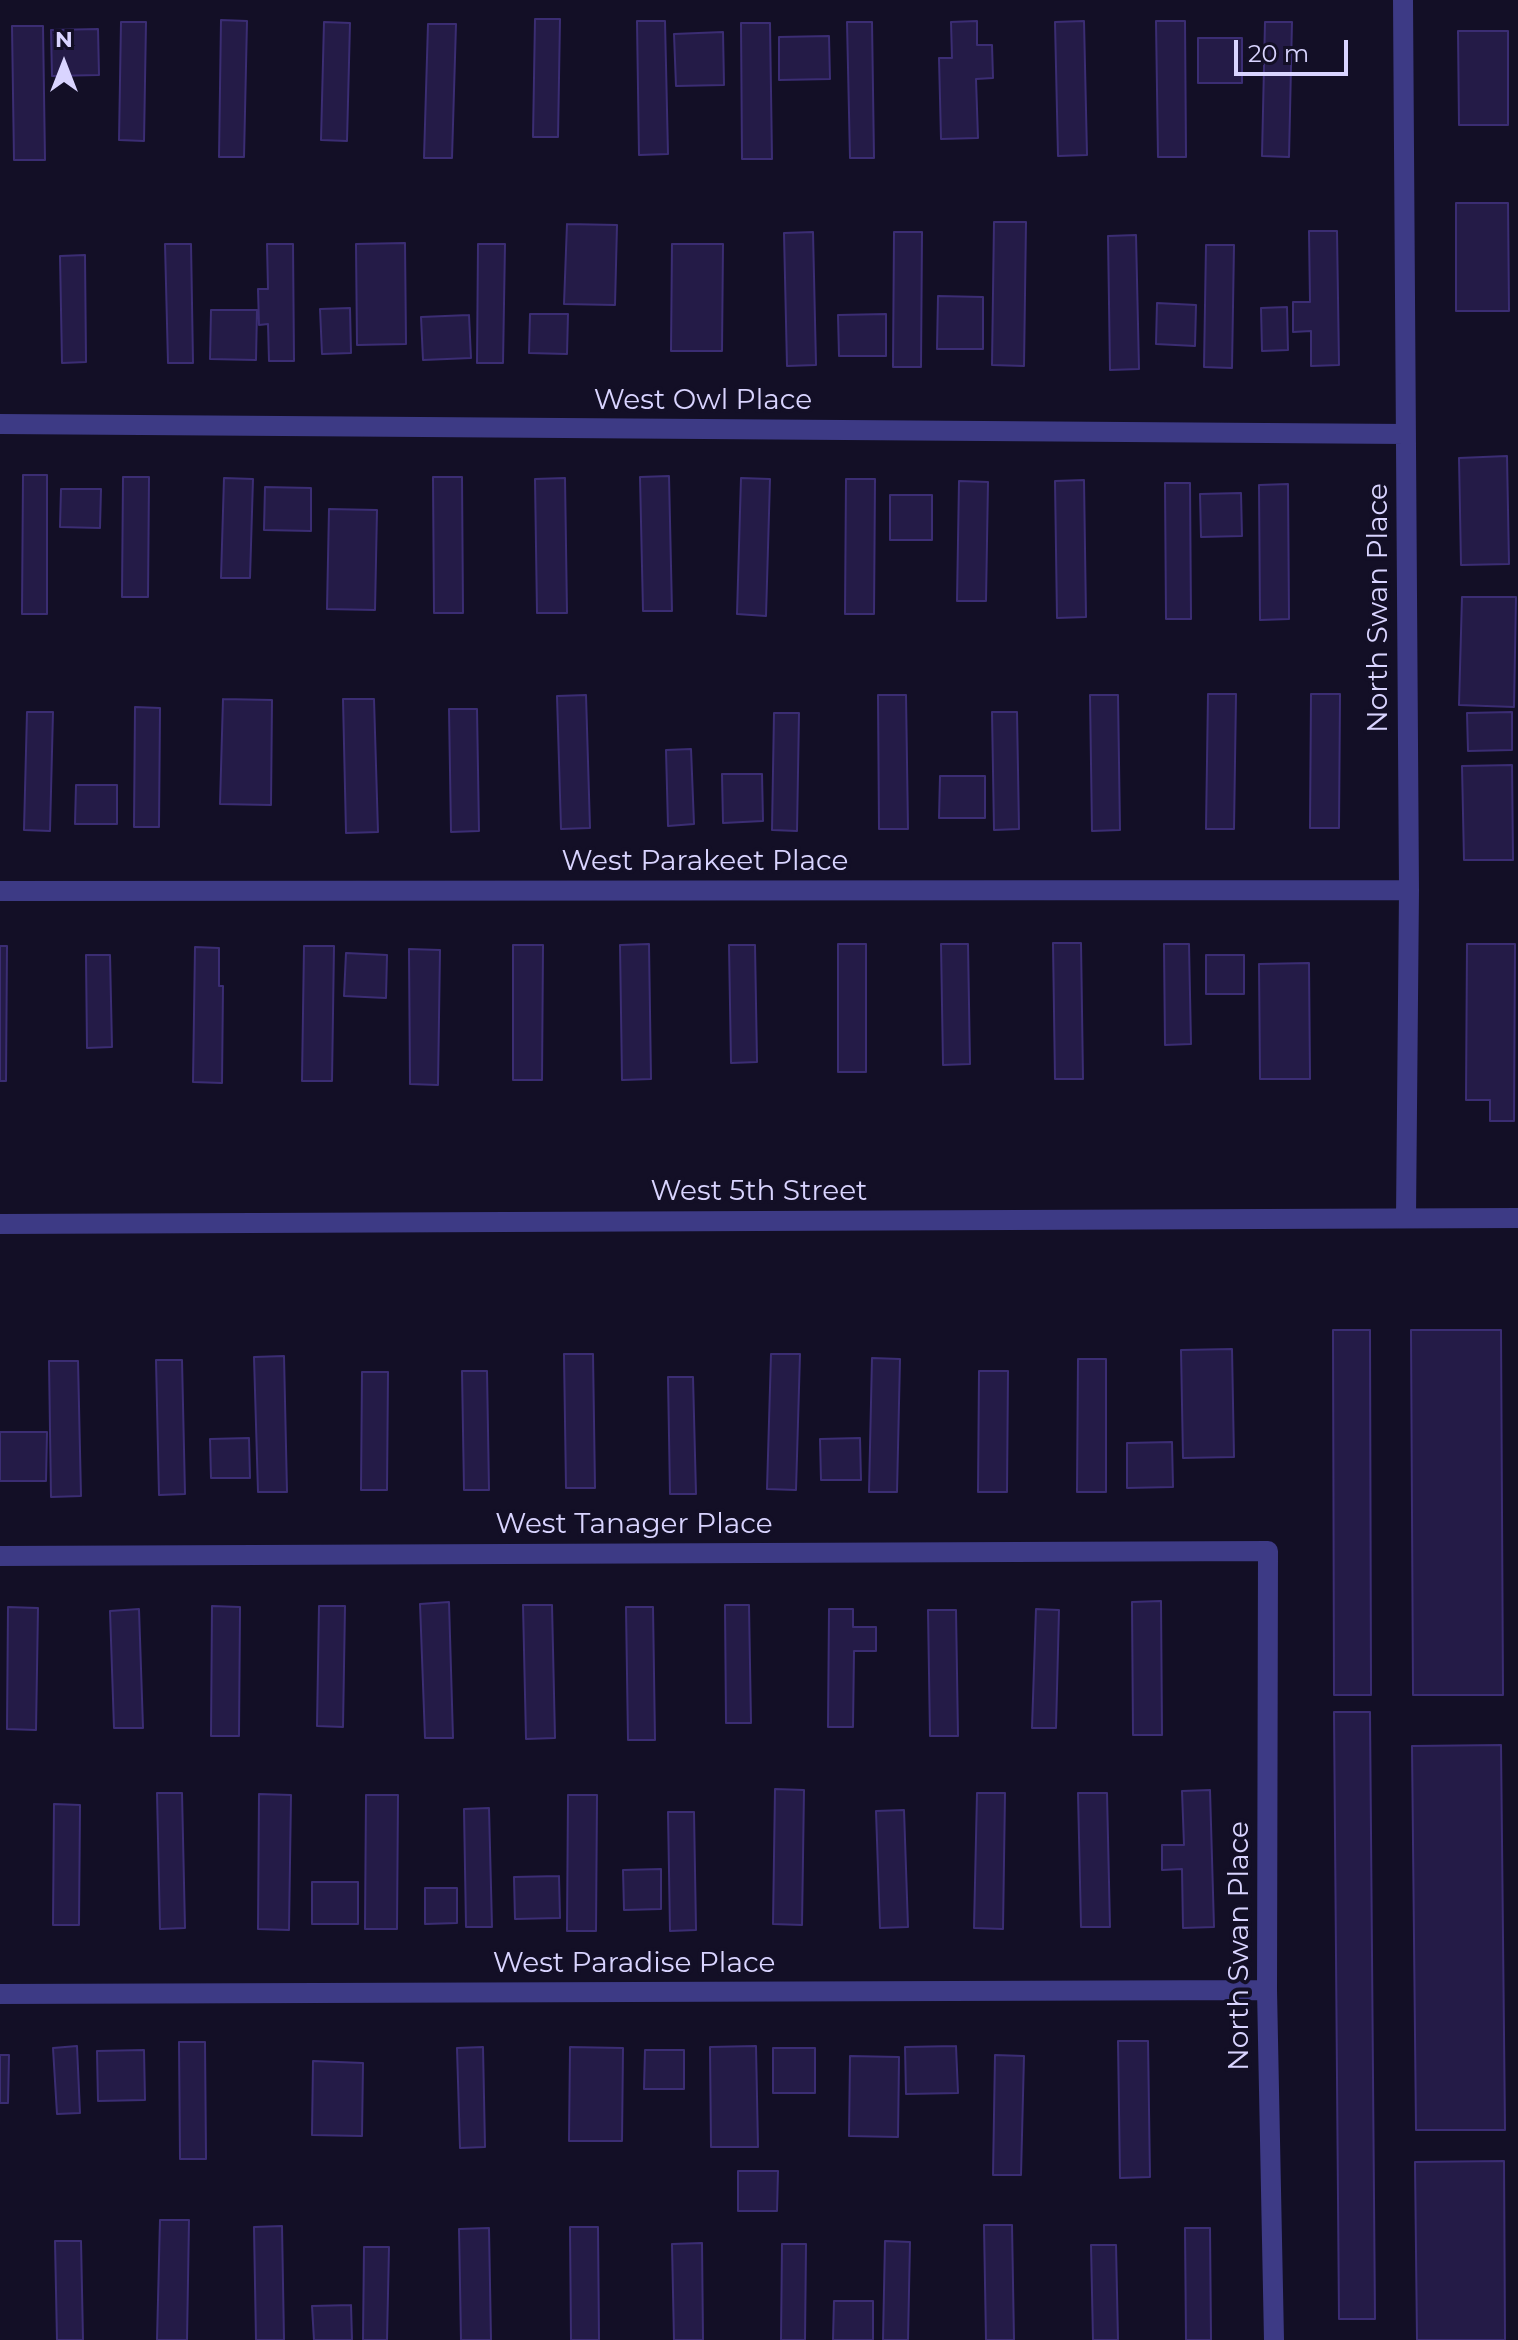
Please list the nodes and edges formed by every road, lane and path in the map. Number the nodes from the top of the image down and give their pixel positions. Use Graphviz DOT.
graph roads {
  1 [pos="1403,0"];
  2 [pos="0,424"];
  3 [pos="1406,434"];
  4 [pos="1409,890"];
  5 [pos="0,891"];
  6 [pos="1406,1217"];
  7 [pos="1518,1218"];
  8 [pos="0,1224"];
  9 [pos="1268,1551"];
  10 [pos="0,1556"];
  11 [pos="1267,1990"];
  12 [pos="0,1994"];
  13 [pos="1274,2340"];
  1 -- 3 [label="street, North Swan Place"];
  2 -- 3 [label="street, West Owl Place"];
  3 -- 4 [label="street, North Swan Place"];
  4 -- 5 [label="street, West Parakeet Place"];
  4 -- 6 [label="street, North Swan Place"];
  6 -- 7 [label="street, West 5th Street"];
  6 -- 8 [label="street, West 5th Street"];
  9 -- 10 [label="street, West Tanager Place"];
  9 -- 11 [label="street, North Swan Place"];
  11 -- 12 [label="street, West Paradise Place"];
  11 -- 13 [label="street, North Swan Place"];
}
